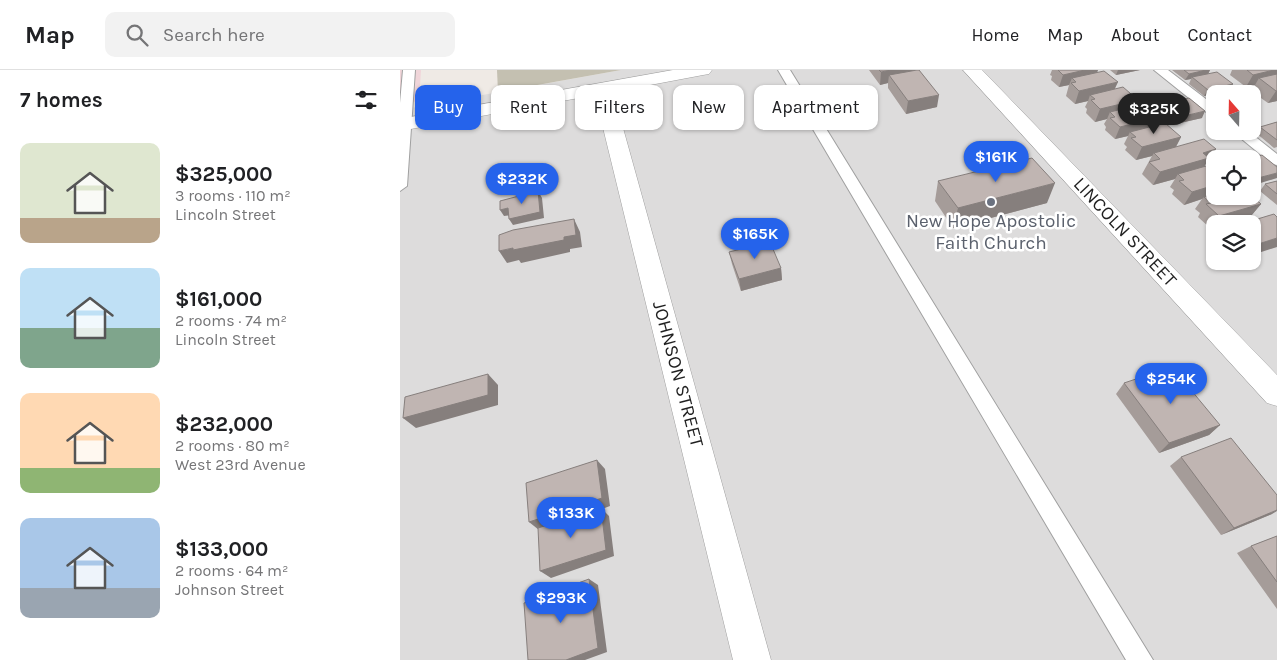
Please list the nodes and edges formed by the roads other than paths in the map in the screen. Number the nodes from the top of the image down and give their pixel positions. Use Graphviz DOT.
graph roads {
  1 [pos="409,70"];
  2 [pos="703,70"];
  3 [pos="784,70"];
  4 [pos="972,70"];
  5 [pos="1160,70"];
  6 [pos="620,85"];
  7 [pos="575,93"];
  8 [pos="1206,105"];
  9 [pos="403,125"];
  10 [pos="614,130"];
  11 [pos="1251,140"];
  12 [pos="1277,160"];
  13 [pos="400,186"];
  14 [pos="1277,394"];
  15 [pos="752,660"];
  16 [pos="1140,660"];
  1 -- 9 [label="lane"];
  2 -- 6 [label="street"];
  3 -- 16 [label="lane"];
  4 -- 14 [label="street, LINCOLN STREET"];
  5 -- 8 [label="lane"];
  7 -- 9 [label="street"];
  9 -- 13 [label="lane"];
  10 -- 15 [label="street, JOHNSON STREET"];
  11 -- 12 [label="lane"];
}
